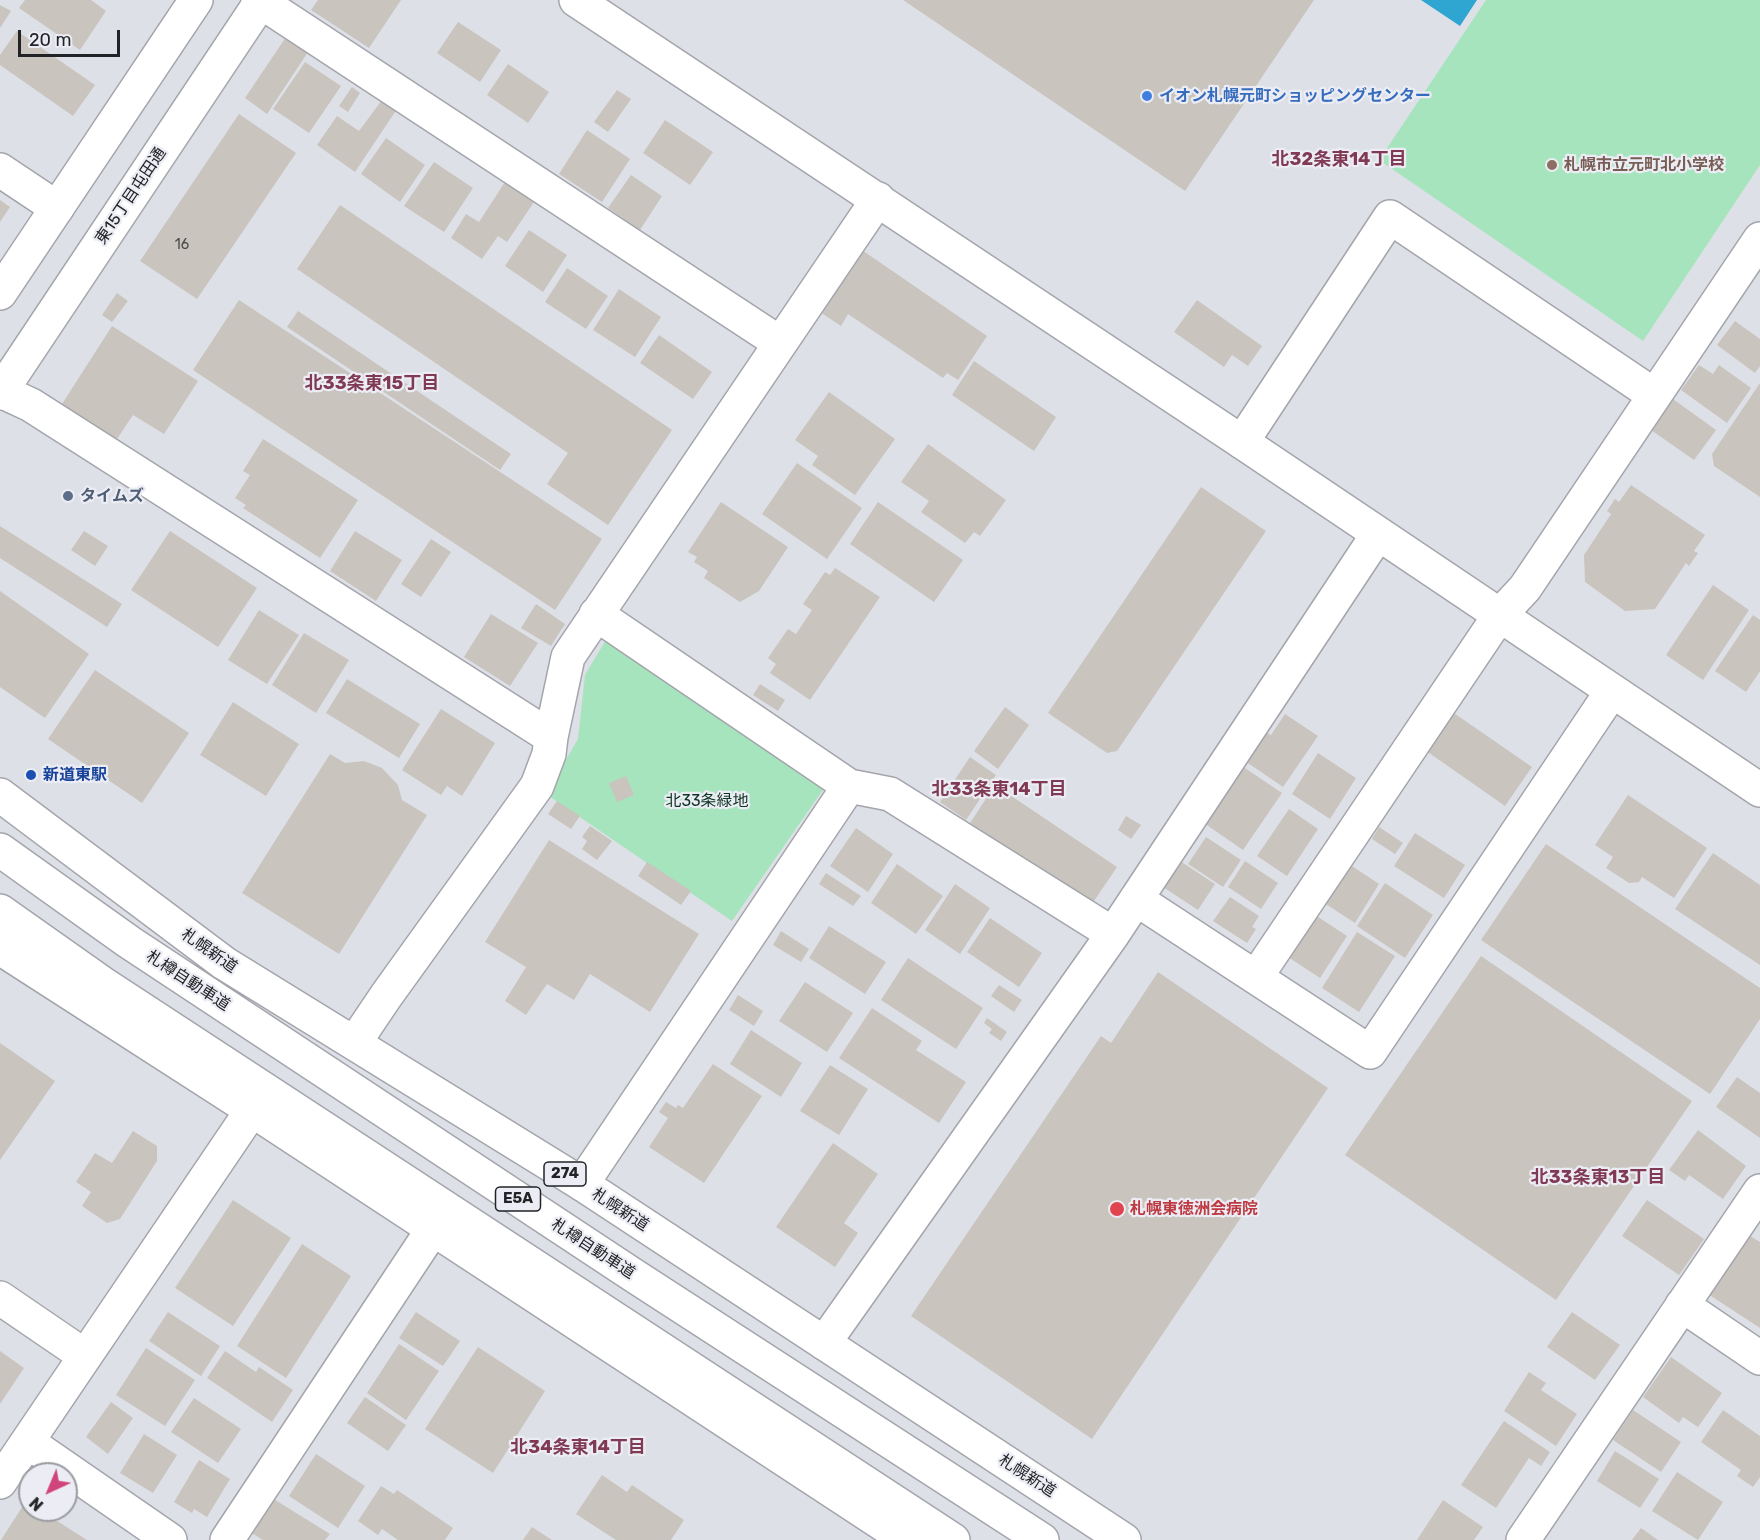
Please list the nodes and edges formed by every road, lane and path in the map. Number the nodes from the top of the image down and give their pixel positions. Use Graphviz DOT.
graph roads {
  1 [pos="196,0"];
  2 [pos="576,0"];
  3 [pos="261,1"];
  4 [pos="0,170"];
  5 [pos="878,199"];
  6 [pos="57,208"];
  7 [pos="1760,239"];
  8 [pos="0,293"];
  9 [pos="780,343"];
  10 [pos="1,392"];
  11 [pos="1654,395"];
  12 [pos="1242,442"];
  13 [pos="1378,534"];
  14 [pos="596,614"];
  15 [pos="1499,616"];
  16 [pos="1612,691"];
  17 [pos="551,737"];
  18 [pos="849,786"];
  19 [pos="1760,790"];
  20 [pos="0,795"];
  21 [pos="0,850"];
  22 [pos="1136,899"];
  23 [pos="0,911"];
  24 [pos="1113,934"];
  25 [pos="0,948"];
  26 [pos="1256,977"];
  27 [pos="355,1042"];
  28 [pos="252,1110"];
  29 [pos="582,1184"];
  30 [pos="1760,1191"];
  31 [pos="433,1229"];
  32 [pos="0,1298"];
  33 [pos="1682,1305"];
  34 [pos="824,1343"];
  35 [pos="85,1356"];
  36 [pos="1760,1358"];
  37 [pos="28,1442"];
  38 [pos="0,1482"];
  39 [pos="170,1540"];
  40 [pos="227,1540"];
  41 [pos="907,1540"];
  42 [pos="953,1540"];
  43 [pos="1042,1540"];
  44 [pos="1124,1540"];
  45 [pos="1523,1540"];
  1 -- 6 [label="main road"];
  2 -- 5 [label="main road"];
  3 -- 9 [label="main road"];
  3 -- 10 [label="main road, 東15丁目屯田通"];
  4 -- 6 [label="main road"];
  5 -- 9 [label="main road"];
  5 -- 12 [label="main road"];
  6 -- 8 [label="main road"];
  7 -- 11 [label="main road"];
  9 -- 14 [label="main road"];
  10 -- 17 [label="main road"];
  11 -- 12 [label="main road"];
  11 -- 15 [label="main road"];
  12 -- 13 [label="main road"];
  13 -- 15 [label="main road"];
  13 -- 22 [label="main road"];
  14 -- 17 [label="main road"];
  14 -- 18 [label="main road"];
  15 -- 16 [label="main road"];
  15 -- 26 [label="main road"];
  16 -- 19 [label="main road"];
  16 -- 26 [label="main road"];
  17 -- 27 [label="main road"];
  18 -- 24 [label="main road"];
  18 -- 29 [label="main road"];
  20 -- 27 [label="main road, 札幌新道 / 274"];
  21 -- 43 [label="main road, 札樽自動車道 / E5A"];
  22 -- 24 [label="main road"];
  22 -- 26 [label="main road"];
  23 -- 42 [label="main road"];
  24 -- 34 [label="main road"];
  25 -- 28 [label="main road"];
  27 -- 29 [label="main road, 札幌新道 / 274"];
  28 -- 31 [label="main road"];
  28 -- 35 [label="main road"];
  29 -- 34 [label="main road, 札幌新道 / 274"];
  30 -- 33 [label="main road"];
  31 -- 40 [label="main road"];
  31 -- 41 [label="main road"];
  32 -- 35 [label="main road"];
  33 -- 36 [label="main road"];
  33 -- 45 [label="main road"];
  34 -- 44 [label="main road, 札幌新道 / 274"];
  35 -- 37 [label="main road"];
  37 -- 38 [label="main road"];
  37 -- 39 [label="main road"];
}
